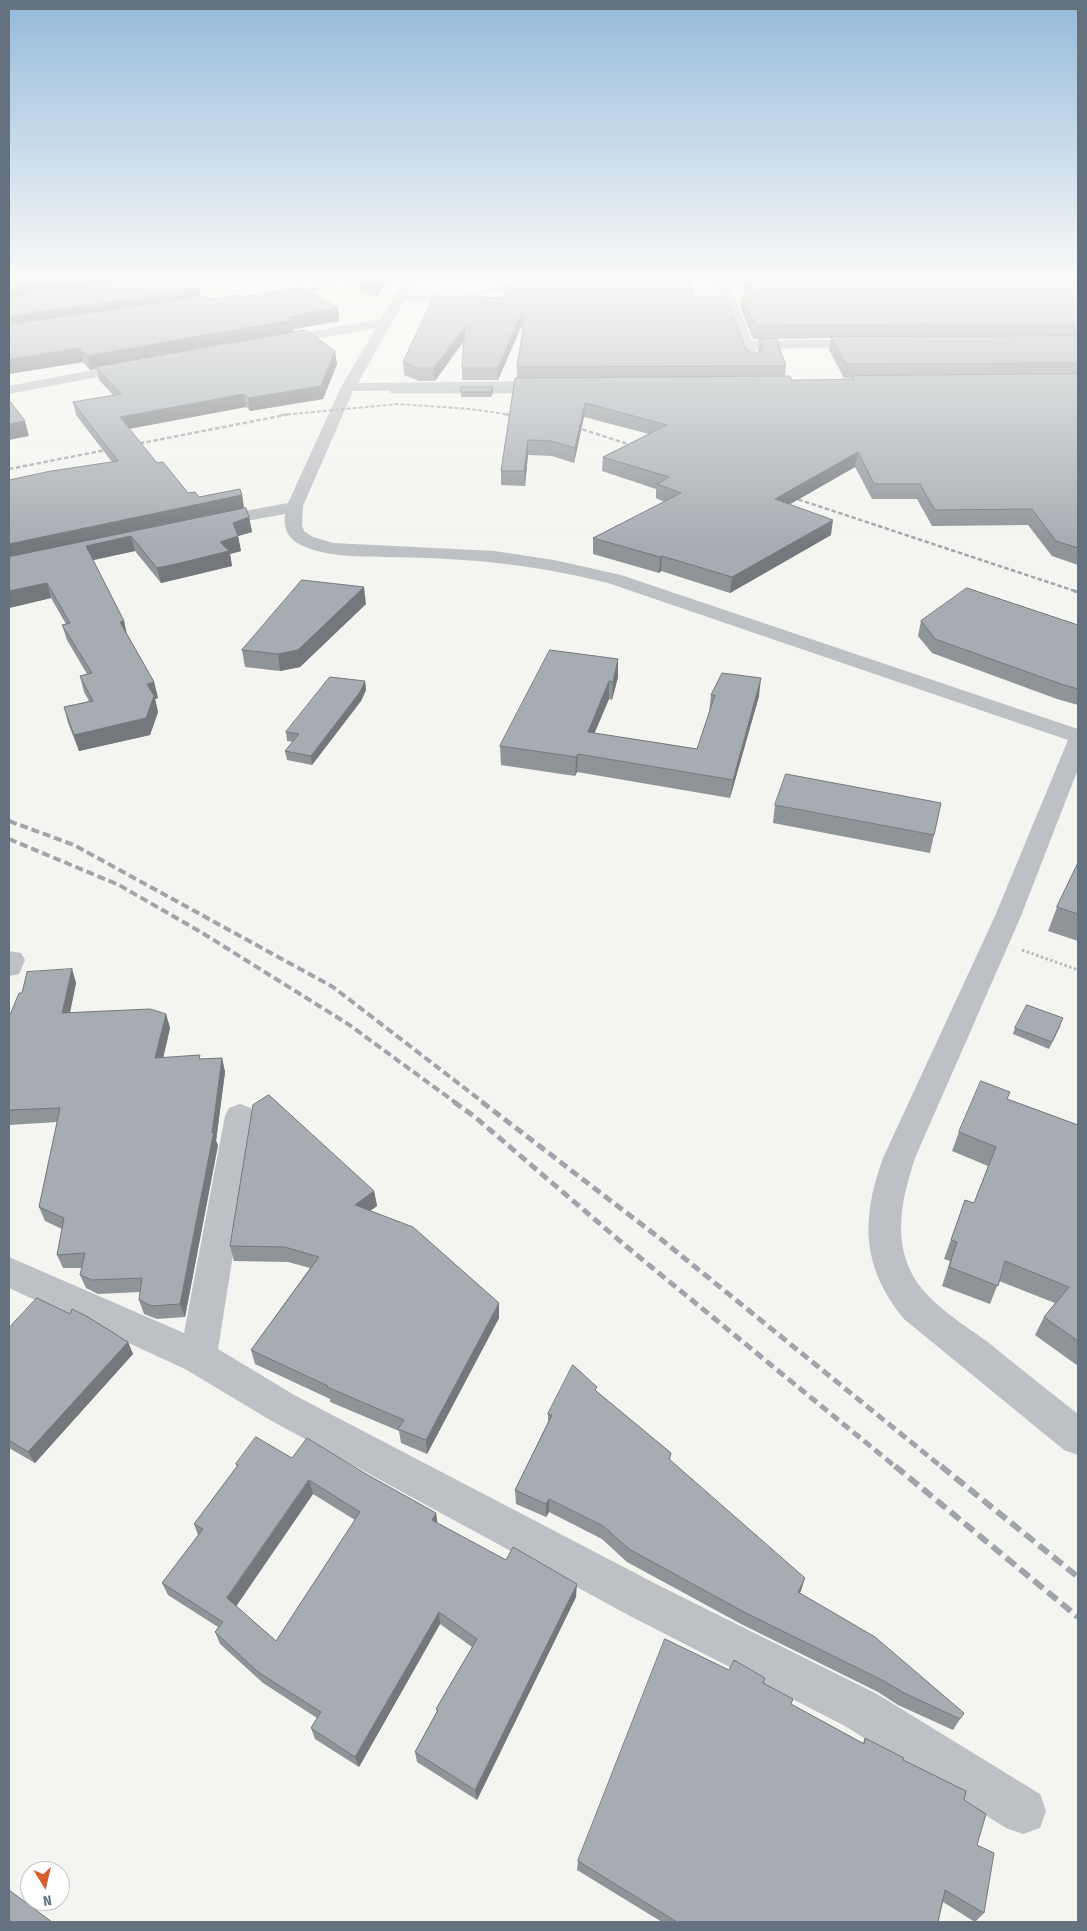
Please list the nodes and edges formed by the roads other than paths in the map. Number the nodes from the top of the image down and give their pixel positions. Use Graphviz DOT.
graph roads {
  1 [pos="136,366"];
  2 [pos="361,366"];
  3 [pos="755,366"];
  4 [pos="759,376"];
  5 [pos="570,385"];
  6 [pos="348,387"];
  7 [pos="9,390"];
  8 [pos="295,506"];
  9 [pos="196,525"];
  10 [pos="1078,736"];
  11 [pos="1078,741"];
  12 [pos="240,1116"];
  13 [pos="9,1272"];
  14 [pos="198,1357"];
  15 [pos="1078,1437"];
  16 [pos="1022,1811"];
  1 -- 7 [label="street"];
  2 -- 6 [label="street"];
  3 -- 4 [label="street"];
  5 -- 6 [label="street"];
  6 -- 8 [label="street"];
  8 -- 9 [label="street"];
  8 -- 10 [label="street"];
  11 -- 15 [label="street"];
  12 -- 14 [label="street"];
  13 -- 14 [label="street"];
  14 -- 16 [label="street"];
}
